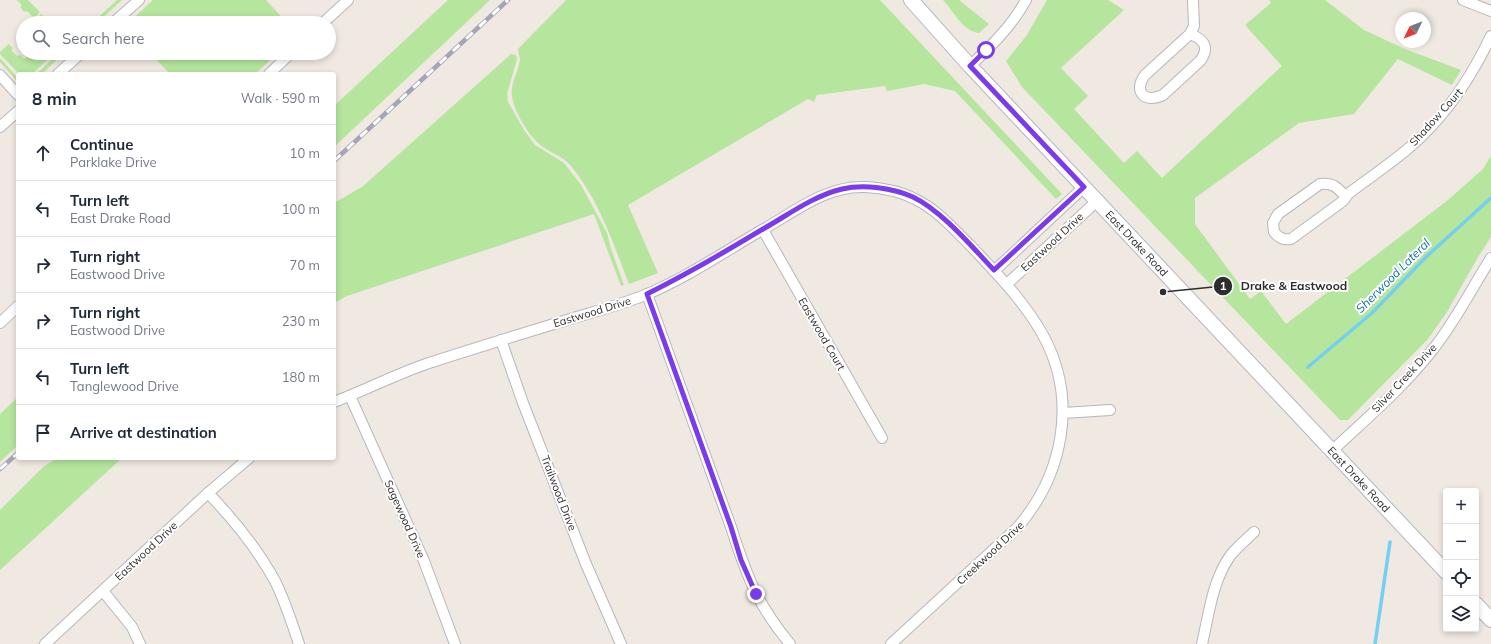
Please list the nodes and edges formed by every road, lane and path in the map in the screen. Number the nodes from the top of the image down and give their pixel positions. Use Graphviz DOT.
graph roads {
  1 [pos="138,0"];
  2 [pos="348,0"];
  3 [pos="911,0"];
  4 [pos="1026,0"];
  5 [pos="1193,0"];
  6 [pos="1463,0"];
  7 [pos="1491,11"];
  8 [pos="121,16"];
  9 [pos="331,16"];
  10 [pos="1190,34"];
  11 [pos="1491,36"];
  12 [pos="73,60"];
  13 [pos="284,60"];
  14 [pos="970,66"];
  15 [pos="60,72"];
  16 [pos="271,72"];
  17 [pos="0,75"];
  18 [pos="16,93"];
  19 [pos="16,113"];
  20 [pos="0,127"];
  21 [pos="1084,187"];
  22 [pos="1346,197"];
  23 [pos="1097,200"];
  24 [pos="763,230"];
  25 [pos="1491,258"];
  26 [pos="994,270"];
  27 [pos="1007,284"];
  28 [pos="647,294"];
  29 [pos="16,308"];
  30 [pos="0,323"];
  31 [pos="501,340"];
  32 [pos="350,396"];
  33 [pos="336,401"];
  34 [pos="1110,410"];
  35 [pos="1063,413"];
  36 [pos="882,438"];
  37 [pos="1333,450"];
  38 [pos="247,460"];
  39 [pos="208,493"];
  40 [pos="1254,532"];
  41 [pos="1443,569"];
  42 [pos="103,591"];
  43 [pos="1479,607"];
  44 [pos="1491,620"];
  45 [pos="45,644"];
  46 [pos="140,644"];
  47 [pos="299,644"];
  48 [pos="455,644"];
  49 [pos="621,644"];
  50 [pos="790,644"];
  51 [pos="892,644"];
  52 [pos="1202,644"];
  1 -- 8 [label="street"];
  2 -- 9 [label="street"];
  3 -- 14 [label="main road, East Drake Road"];
  4 -- 14 [label="street"];
  5 -- 10 [label="street"];
  6 -- 7 [label="street"];
  10 -- 10 [label="street"];
  11 -- 22 [label="street, Shadow Court"];
  12 -- 15 [label="street"];
  13 -- 16 [label="street"];
  14 -- 21 [label="main road, East Drake Road"];
  17 -- 18 [label="street"];
  19 -- 20 [label="street"];
  21 -- 23 [label="main road, East Drake Road"];
  21 -- 26 [label="street, Eastwood Drive"];
  22 -- 22 [label="street, Shadow Court"];
  23 -- 27 [label="street, Eastwood Drive"];
  23 -- 37 [label="main road, East Drake Road"];
  24 -- 26 [label="street, Eastwood Drive"];
  24 -- 28 [label="street, Eastwood Drive"];
  24 -- 36 [label="street, Eastwood Court"];
  25 -- 37 [label="street, Silver Creek Drive"];
  26 -- 27 [label="street, Creekwood Drive"];
  27 -- 35 [label="street, Creekwood Drive"];
  28 -- 31 [label="street, Eastwood Drive"];
  28 -- 50 [label="street"];
  29 -- 30 [label="street"];
  31 -- 32 [label="street, Eastwood Drive"];
  31 -- 49 [label="street, Trailwood Drive"];
  32 -- 33 [label="street, Eastwood Drive"];
  32 -- 48 [label="street, Sagewood Drive"];
  34 -- 35 [label="street"];
  35 -- 51 [label="street, Creekwood Drive"];
  37 -- 41 [label="main road, East Drake Road"];
  38 -- 39 [label="street, Eastwood Drive"];
  39 -- 42 [label="street, Eastwood Drive"];
  39 -- 47 [label="street"];
  40 -- 52 [label="street"];
  42 -- 45 [label="street, Eastwood Drive"];
  42 -- 46 [label="street"];
  43 -- 44 [label="main road"];
}
